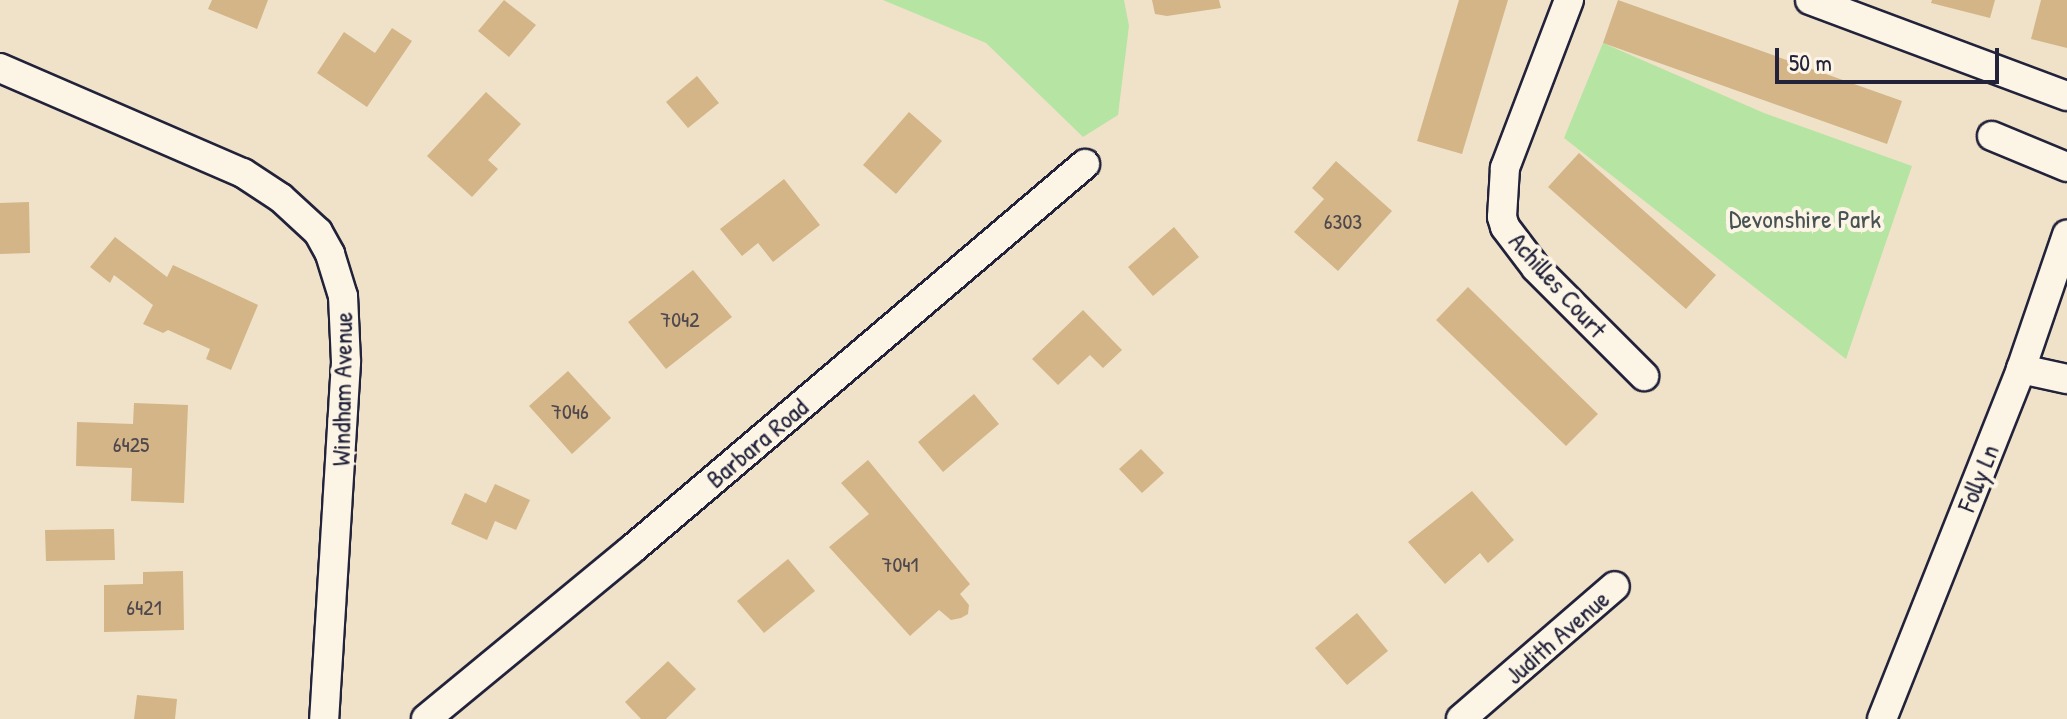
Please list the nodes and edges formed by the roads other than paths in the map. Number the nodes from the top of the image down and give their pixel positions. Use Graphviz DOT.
graph roads {
  1 [pos="1569,0"];
  2 [pos="1810,0"];
  3 [pos="1850,8"];
  4 [pos="0,68"];
  5 [pos="2067,96"];
  6 [pos="1992,136"];
  7 [pos="1085,164"];
  8 [pos="2067,167"];
  9 [pos="2067,235"];
  10 [pos="2021,369"];
  11 [pos="1644,376"];
  12 [pos="2067,379"];
  13 [pos="1615,586"];
  14 [pos="324,719"];
  15 [pos="426,719"];
  16 [pos="1461,719"];
  17 [pos="1882,719"];
  1 -- 11 [label="street, Achilles Court"];
  2 -- 3 [label="street"];
  3 -- 5 [label="street"];
  4 -- 14 [label="street, Windham Avenue"];
  6 -- 8 [label="street"];
  7 -- 15 [label="street, Barbara Road"];
  9 -- 10 [label="street, Folly Ln"];
  10 -- 12 [label="street"];
  10 -- 17 [label="street, Folly Ln"];
  13 -- 16 [label="street, Judith Avenue"];
}
